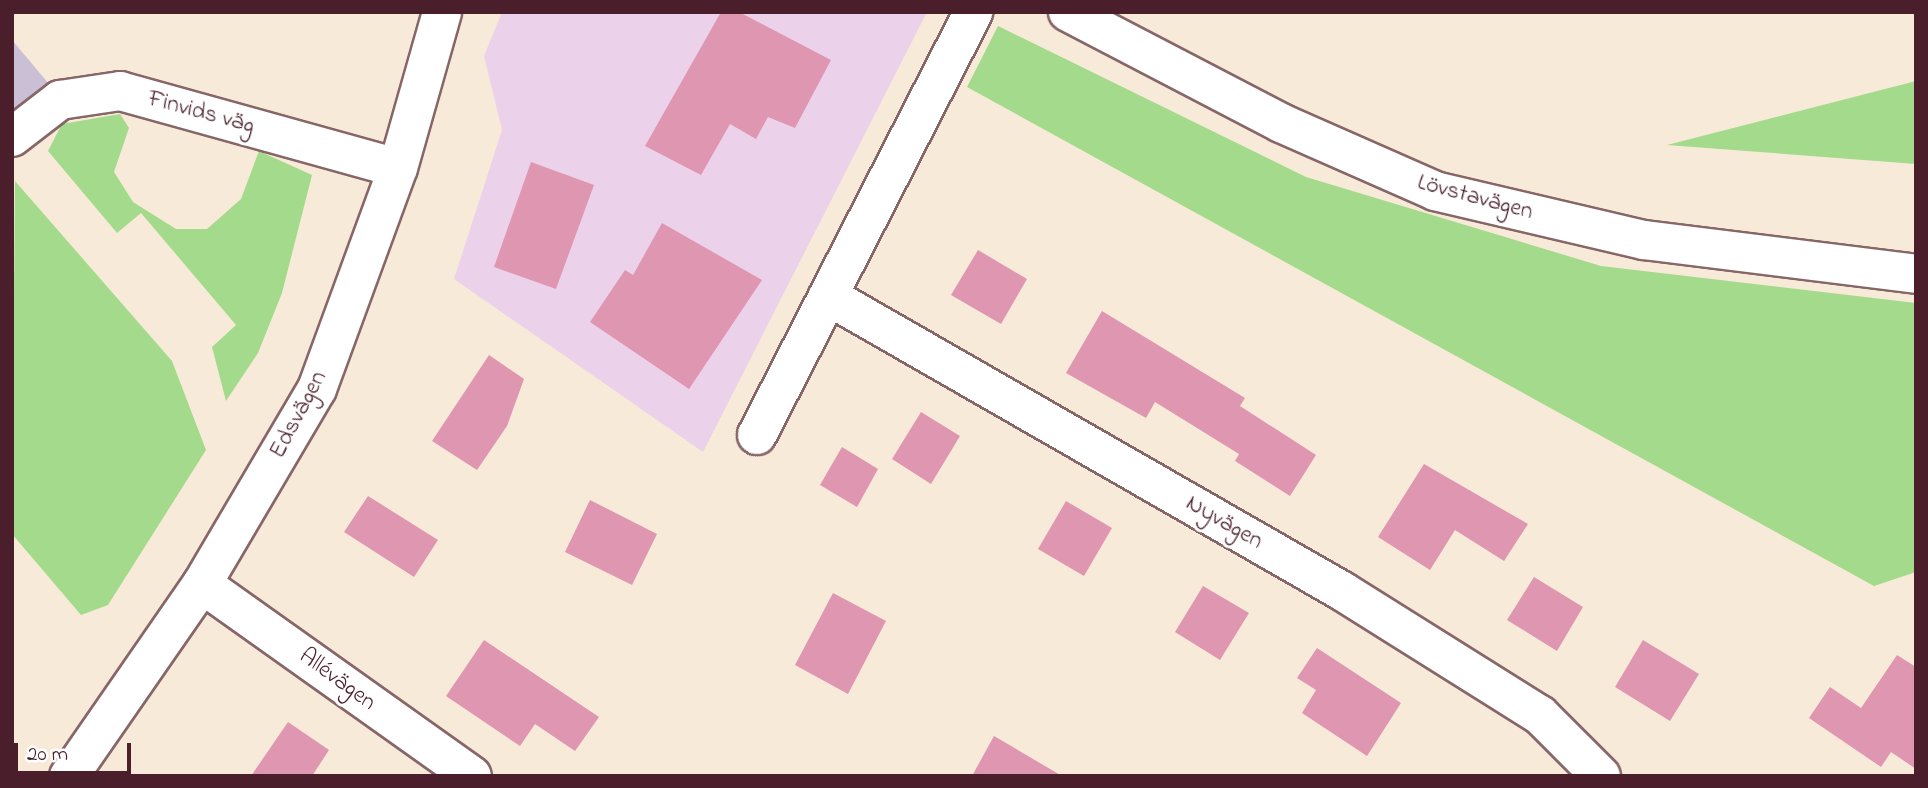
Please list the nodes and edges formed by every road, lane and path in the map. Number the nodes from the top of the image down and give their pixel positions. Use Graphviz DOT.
graph roads {
  1 [pos="442,12"];
  2 [pos="973,12"];
  3 [pos="1068,12"];
  4 [pos="12,137"];
  5 [pos="398,168"];
  6 [pos="1916,274"];
  7 [pos="828,296"];
  8 [pos="757,435"];
  9 [pos="202,584"];
  10 [pos="69,776"];
  11 [pos="472,776"];
  12 [pos="1601,776"];
  1 -- 5 [label="street, Edsvägen"];
  2 -- 7 [label="street"];
  3 -- 6 [label="street, Lövstavägen"];
  4 -- 5 [label="street, Finvids väg"];
  5 -- 9 [label="street, Edsvägen"];
  7 -- 8 [label="street"];
  7 -- 12 [label="street, Nyvägen"];
  9 -- 10 [label="street, Edsvägen"];
  9 -- 11 [label="street, Allévägen"];
}
